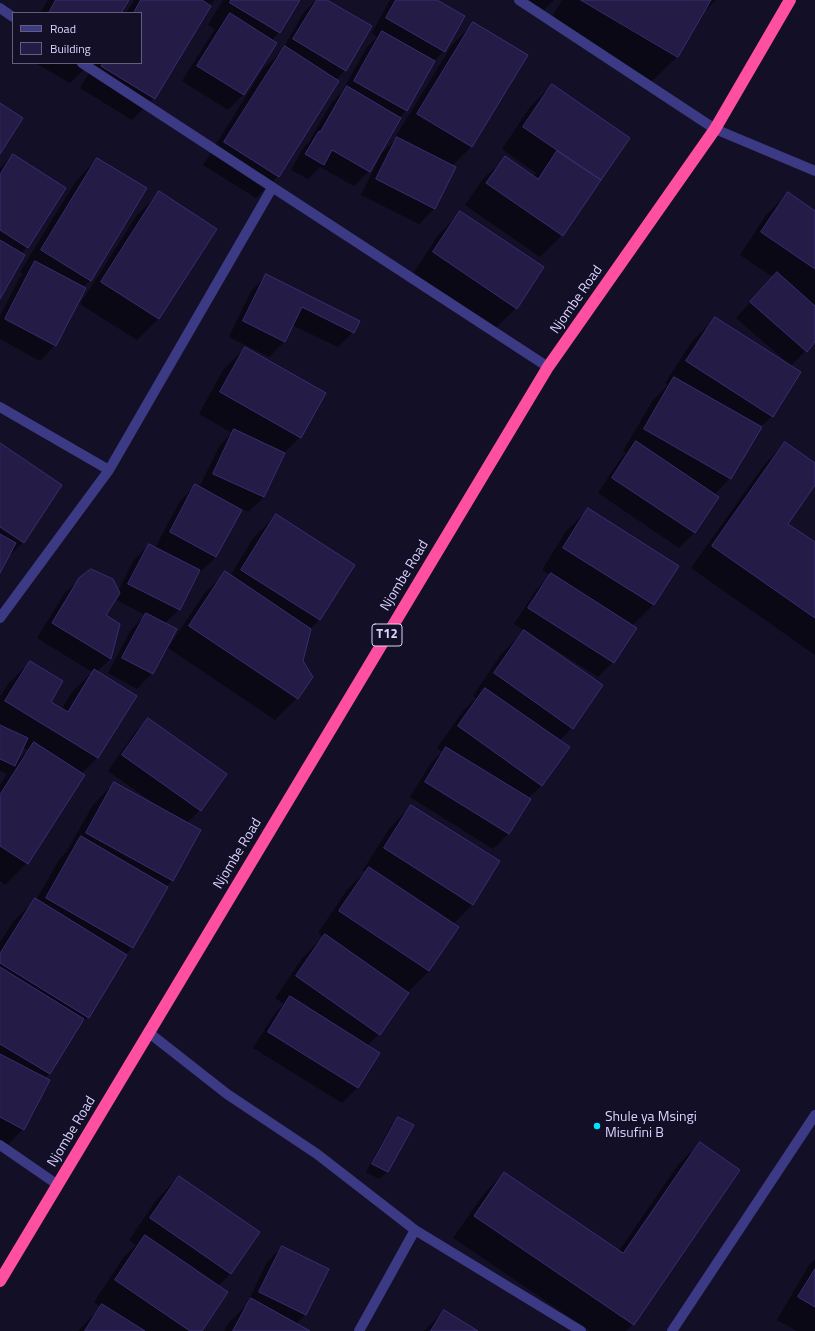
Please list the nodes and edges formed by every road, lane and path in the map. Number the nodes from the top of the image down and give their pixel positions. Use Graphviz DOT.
graph roads {
  1 [pos="519,0"];
  2 [pos="790,0"];
  3 [pos="0,8"];
  4 [pos="12,16"];
  5 [pos="84,64"];
  6 [pos="715,130"];
  7 [pos="815,171"];
  8 [pos="272,188"];
  9 [pos="548,367"];
  10 [pos="0,407"];
  11 [pos="109,470"];
  12 [pos="0,618"];
  13 [pos="148,1032"];
  14 [pos="815,1115"];
  15 [pos="0,1145"];
  16 [pos="58,1185"];
  17 [pos="415,1230"];
  18 [pos="0,1281"];
  19 [pos="359,1331"];
  20 [pos="581,1331"];
  21 [pos="672,1331"];
  1 -- 6 [label="street"];
  2 -- 6 [label="highway, Njombe Road / T12"];
  3 -- 4 [label="street"];
  5 -- 8 [label="street"];
  6 -- 7 [label="street"];
  6 -- 9 [label="highway, Njombe Road / T12"];
  8 -- 9 [label="street"];
  8 -- 11 [label="street"];
  9 -- 13 [label="highway, Njombe Road / T12"];
  10 -- 11 [label="street"];
  11 -- 12 [label="street"];
  13 -- 16 [label="highway, Njombe Road / T12"];
  13 -- 17 [label="street"];
  14 -- 21 [label="street"];
  15 -- 16 [label="street"];
  16 -- 18 [label="highway, Njombe Road / T12"];
  17 -- 19 [label="street"];
  17 -- 20 [label="street"];
}
